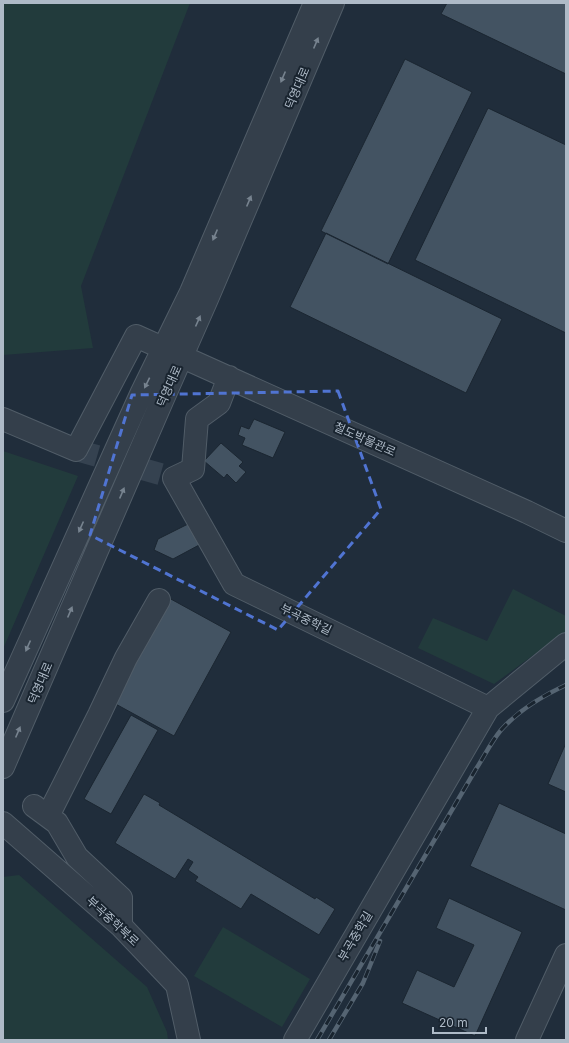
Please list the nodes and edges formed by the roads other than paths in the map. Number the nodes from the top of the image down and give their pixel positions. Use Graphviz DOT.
graph roads {
  1 [pos="315,3"];
  2 [pos="333,3"];
  3 [pos="173,352"];
  4 [pos="229,378"];
  5 [pos="3,419"];
  6 [pos="566,531"];
  7 [pos="159,600"];
  8 [pos="566,644"];
  9 [pos="3,701"];
  10 [pos="488,708"];
  11 [pos="3,768"];
  12 [pos="3,823"];
  13 [pos="121,926"];
  14 [pos="566,955"];
  15 [pos="189,1040"];
  16 [pos="295,1040"];
  17 [pos="527,1040"];
  1 -- 3 [label="street, 덕영대로, one-way"];
  3 -- 2 [label="street, 덕영대로, one-way"];
  3 -- 4 [label="street, 철도박물관로"];
  3 -- 5 [label="street, 철도박물관로"];
  3 -- 9 [label="street, 덕영대로, one-way"];
  11 -- 3 [label="street, 덕영대로, one-way"];
  4 -- 6 [label="street, 철도박물관로"];
  4 -- 10 [label="street, 부곡중학길"];
  7 -- 13 [label="street"];
  8 -- 10 [label="street, 부곡중학길"];
  10 -- 16 [label="street, 부곡중학길"];
  12 -- 13 [label="street, 부곡중학북로"];
  13 -- 15 [label="street, 부곡중학북로"];
  14 -- 17 [label="street"];
}
